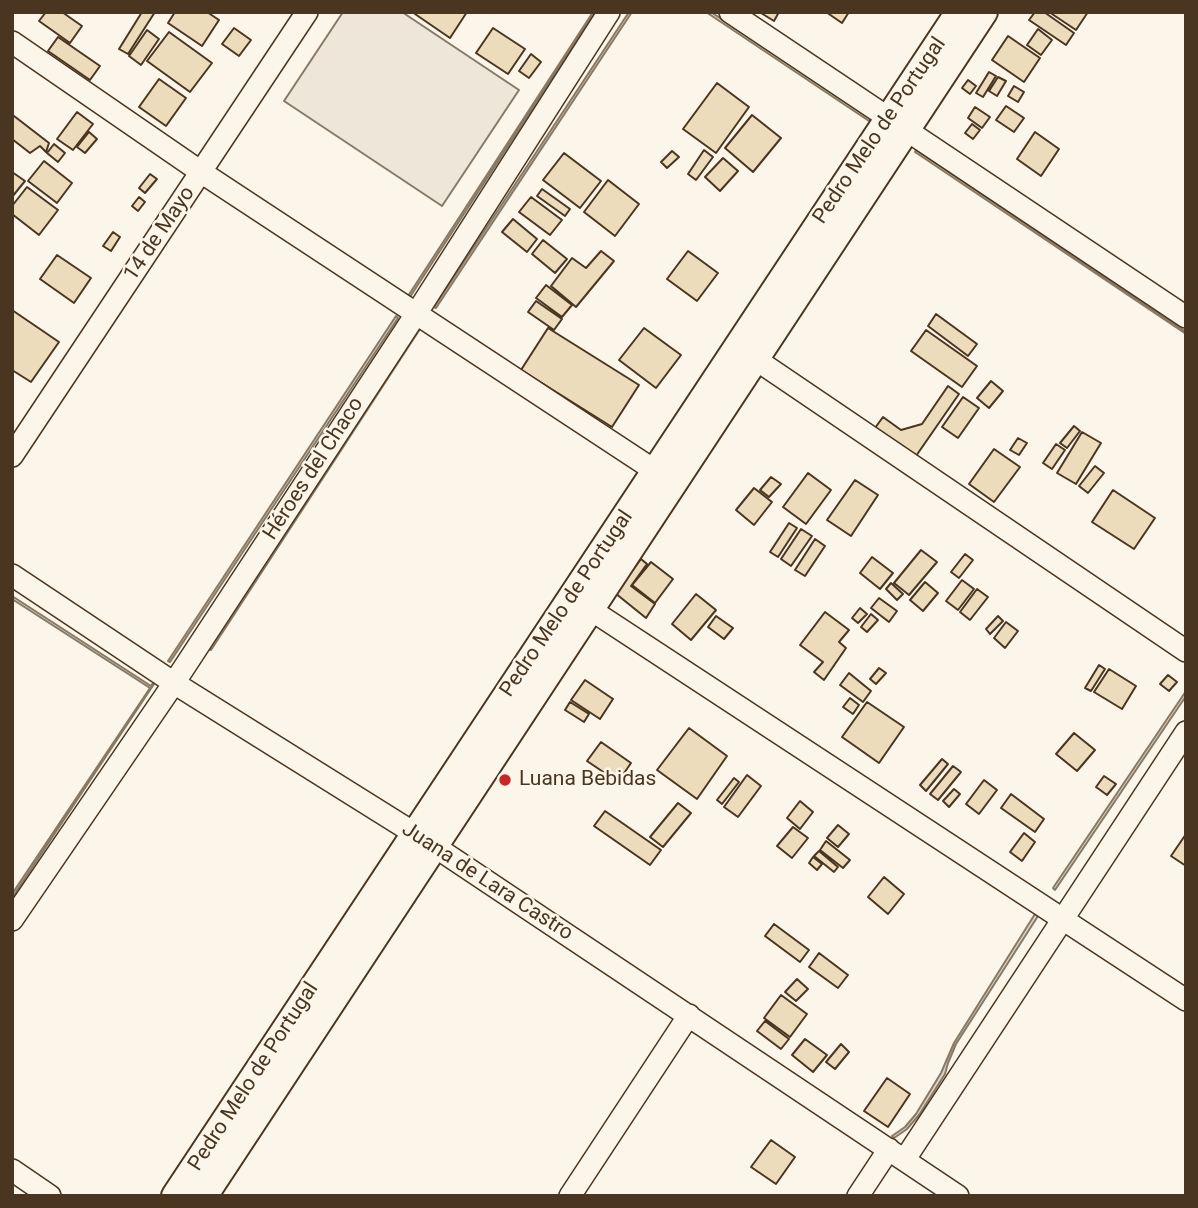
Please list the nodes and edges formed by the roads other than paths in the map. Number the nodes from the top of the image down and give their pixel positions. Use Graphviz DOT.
graph roads {
  1 [pos="307,12"];
  2 [pos="610,12"];
  3 [pos="730,12"];
  4 [pos="959,12"];
  5 [pos="985,12"];
  6 [pos="12,43"];
  7 [pos="898,124"];
  8 [pos="201,172"];
  9 [pos="416,314"];
  10 [pos="1186,317"];
  11 [pos="746,353"];
  12 [pos="12,456"];
  13 [pos="664,477"];
  14 [pos="12,575"];
  15 [pos="581,603"];
  16 [pos="1186,651"];
  17 [pos="174,683"];
  18 [pos="1186,732"];
  19 [pos="425,840"];
  20 [pos="1063,919"];
  21 [pos="12,920"];
  22 [pos="1186,1000"];
  23 [pos="689,1015"];
  24 [pos="897,1154"];
  25 [pos="12,1170"];
  26 [pos="50,1196"];
  27 [pos="175,1196"];
  28 [pos="204,1196"];
  29 [pos="570,1196"];
  30 [pos="858,1196"];
  31 [pos="958,1196"];
  1 -- 8 [label="street, 14 de Mayo"];
  2 -- 9 [label="street, Héroes del Chaco"];
  3 -- 7 [label="street"];
  4 -- 7 [label="street, Pedro Melo de Portugal"];
  5 -- 7 [label="street, Pedro Melo de Portugal"];
  6 -- 8 [label="street"];
  7 -- 10 [label="street"];
  7 -- 11 [label="street, Pedro Melo de Portugal"];
  8 -- 9 [label="street"];
  8 -- 12 [label="street, 14 de Mayo"];
  9 -- 13 [label="street"];
  9 -- 17 [label="street, Héroes del Chaco"];
  11 -- 13 [label="street, Pedro Melo de Portugal"];
  11 -- 16 [label="street"];
  13 -- 15 [label="street, Pedro Melo de Portugal"];
  14 -- 17 [label="street, Juana de Lara Castro"];
  15 -- 19 [label="street, Pedro Melo de Portugal"];
  15 -- 20 [label="street"];
  17 -- 19 [label="street, Juana de Lara Castro"];
  17 -- 21 [label="street, Héroes del Chaco"];
  18 -- 20 [label="street"];
  19 -- 23 [label="street, Juana de Lara Castro"];
  19 -- 27 [label="street, Pedro Melo de Portugal"];
  19 -- 28 [label="street, Pedro Melo de Portugal"];
  20 -- 22 [label="street"];
  20 -- 24 [label="street"];
  23 -- 24 [label="street, Juana de Lara Castro"];
  23 -- 29 [label="street"];
  24 -- 30 [label="street"];
  24 -- 31 [label="street, Juana de Lara Castro"];
  25 -- 26 [label="street"];
}
